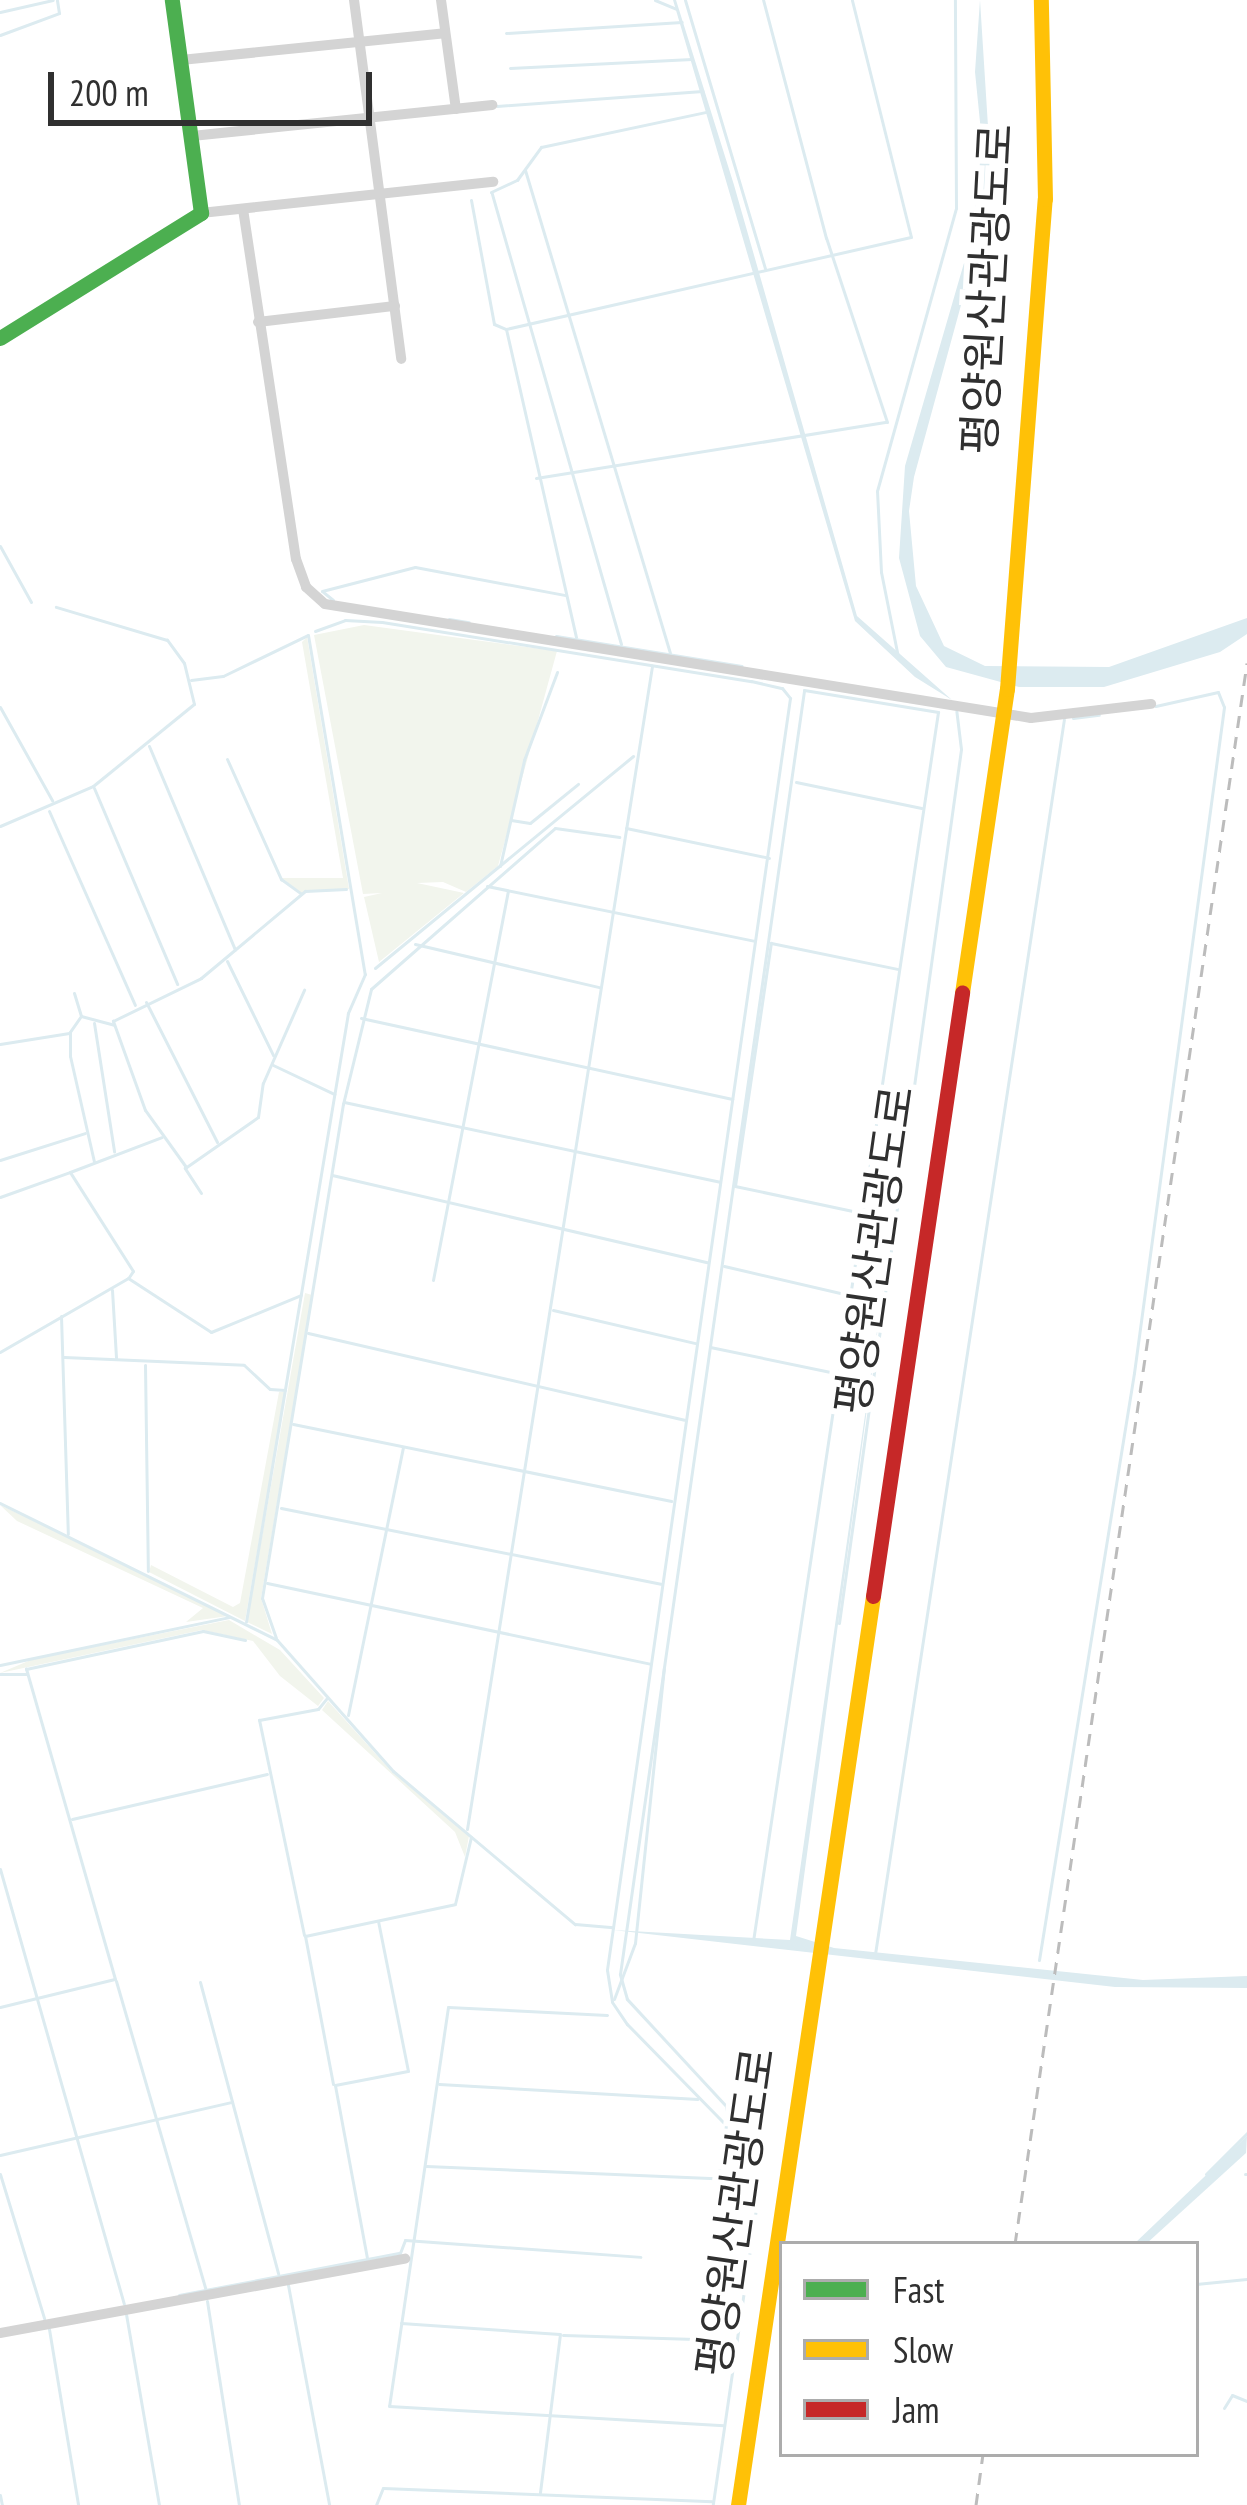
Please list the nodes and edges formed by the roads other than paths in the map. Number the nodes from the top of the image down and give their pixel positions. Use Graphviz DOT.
graph roads {
  1 [pos="172,0"];
  2 [pos="354,0"];
  3 [pos="442,0"];
  4 [pos="1029,0"];
  5 [pos="1041,0"];
  6 [pos="445,32"];
  7 [pos="359,42"];
  8 [pos="181,60"];
  9 [pos="492,105"];
  10 [pos="456,109"];
  11 [pos="368,118"];
  12 [pos="192,136"];
  13 [pos="493,182"];
  14 [pos="376,196"];
  15 [pos="242,209"];
  16 [pos="201,214"];
  17 [pos="395,306"];
  18 [pos="258,322"];
  19 [pos="0,338"];
  20 [pos="401,359"];
  21 [pos="1003,658"];
  22 [pos="1151,704"];
  23 [pos="812,1961"];
  24 [pos="405,2259"];
  25 [pos="0,2333"];
  26 [pos="728,2505"];
  27 [pos="738,2505"];
  1 -- 8 [label="main road"];
  2 -- 7 [label="street"];
  3 -- 6 [label="street"];
  4 -- 21 [label="main road, 평양원산관광도로"];
  5 -- 21 [label="main road"];
  6 -- 7 [label="street"];
  6 -- 10 [label="street"];
  7 -- 8 [label="street"];
  7 -- 11 [label="street"];
  8 -- 12 [label="main road"];
  9 -- 10 [label="street"];
  10 -- 11 [label="street"];
  11 -- 12 [label="street"];
  11 -- 14 [label="street"];
  12 -- 16 [label="main road"];
  13 -- 14 [label="street"];
  14 -- 15 [label="street"];
  14 -- 17 [label="street"];
  15 -- 16 [label="street"];
  15 -- 18 [label="street"];
  16 -- 19 [label="main road"];
  17 -- 18 [label="street"];
  17 -- 20 [label="street"];
  18 -- 22 [label="street"];
  21 -- 23 [label="main road, 평양원산관광도로"];
  23 -- 26 [label="main road, 평양원산관광도로"];
  23 -- 27 [label="main road"];
  24 -- 25 [label="street"];
}
